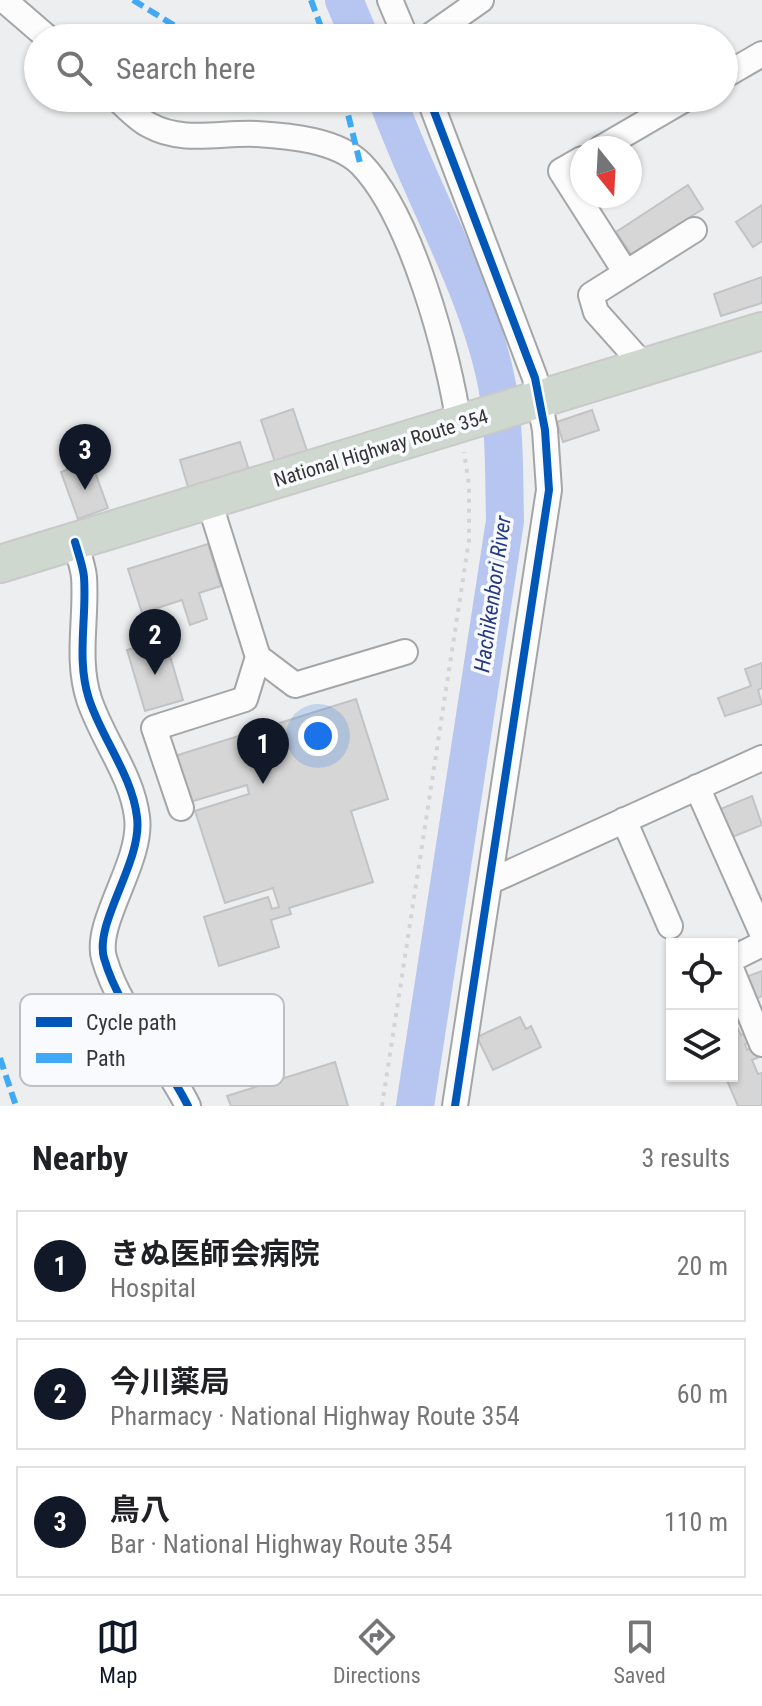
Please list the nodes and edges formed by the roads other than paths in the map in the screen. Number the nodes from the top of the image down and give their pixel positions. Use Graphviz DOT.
graph roads {
  1 [pos="4,0"];
  2 [pos="390,0"];
  3 [pos="481,0"];
  4 [pos="32,24"];
  5 [pos="400,24"];
  6 [pos="447,24"];
  7 [pos="762,54"];
  8 [pos="738,68"];
  9 [pos="133,112"];
  10 [pos="433,112"];
  11 [pos="663,112"];
  12 [pos="622,136"];
  13 [pos="570,166"];
  14 [pos="570,185"];
  15 [pos="585,208"];
  16 [pos="694,230"];
  17 [pos="626,273"];
  18 [pos="762,331"];
  19 [pos="645,367"];
  20 [pos="527,403"];
  21 [pos="470,422"];
  22 [pos="209,501"];
  23 [pos="75,542"];
  24 [pos="0,564"];
  25 [pos="405,652"];
  26 [pos="258,657"];
  27 [pos="762,758"];
  28 [pos="697,787"];
  29 [pos="181,808"];
  30 [pos="624,820"];
  31 [pos="491,881"];
  32 [pos="670,926"];
  33 [pos="762,933"];
  34 [pos="762,944"];
  35 [pos="738,956"];
  36 [pos="738,986"];
  37 [pos="118,994"];
  38 [pos="762,1044"];
  39 [pos="178,1086"];
  40 [pos="188,1106"];
  41 [pos="455,1106"];
  1 -- 4 [label="street"];
  2 -- 5 [label="street"];
  3 -- 6 [label="street"];
  7 -- 8 [label="street"];
  9 -- 21 [label="street"];
  10 -- 20 [label="street"];
  11 -- 12 [label="street"];
  13 -- 14 [label="street"];
  15 -- 17 [label="street"];
  16 -- 17 [label="street"];
  17 -- 19 [label="street"];
  18 -- 19 [label="highway, National Highway Route 354"];
  19 -- 20 [label="highway, National Highway Route 354"];
  20 -- 21 [label="highway, National Highway Route 354"];
  20 -- 31 [label="street"];
  21 -- 22 [label="highway, National Highway Route 354"];
  22 -- 23 [label="highway, National Highway Route 354"];
  22 -- 26 [label="street"];
  23 -- 24 [label="highway, National Highway Route 354"];
  23 -- 37 [label="street"];
  25 -- 26 [label="street"];
  26 -- 29 [label="street"];
  27 -- 28 [label="street"];
  28 -- 30 [label="street"];
  28 -- 33 [label="street"];
  30 -- 31 [label="street"];
  30 -- 32 [label="street"];
  31 -- 41 [label="street"];
  34 -- 35 [label="street"];
  36 -- 38 [label="street"];
  39 -- 40 [label="street"];
}
